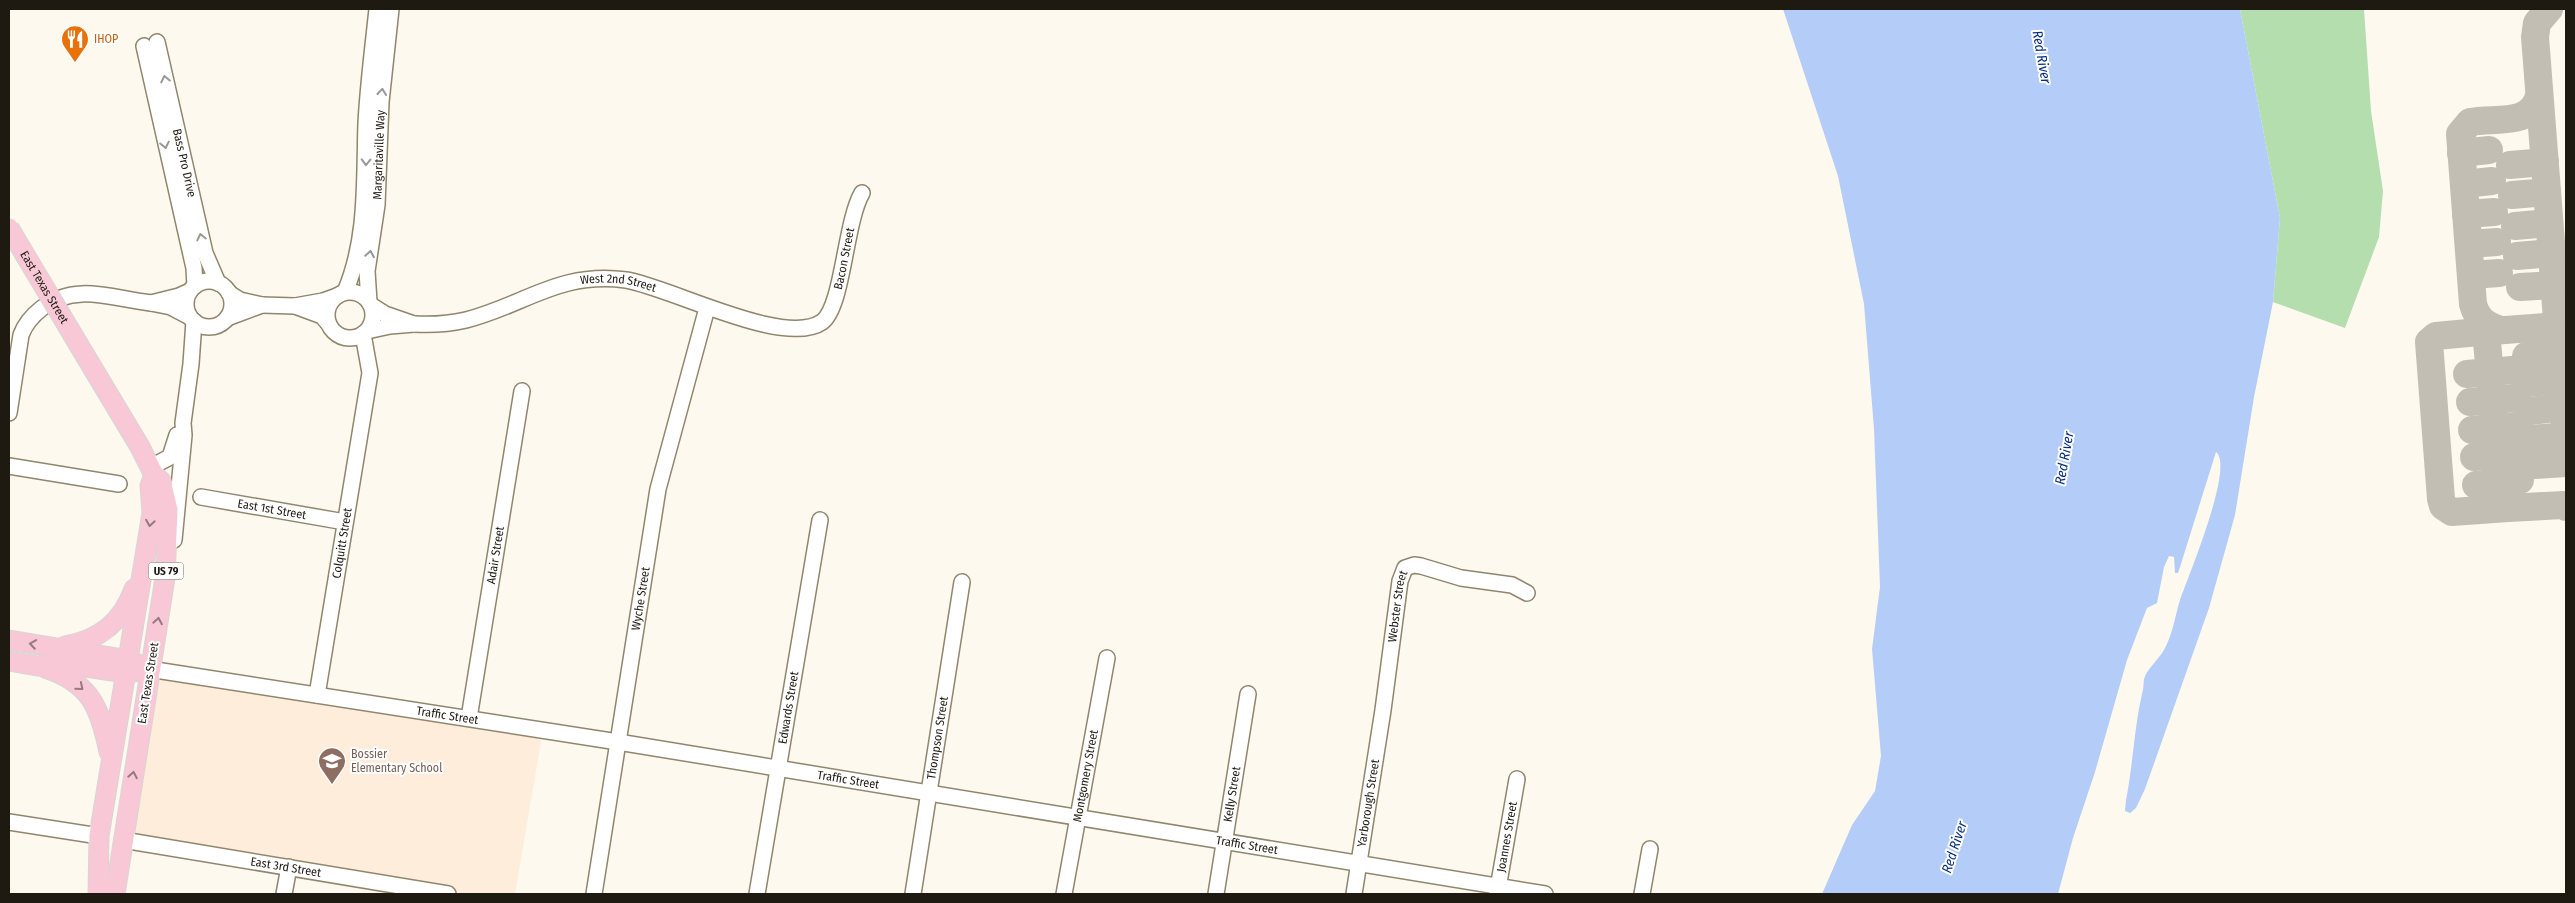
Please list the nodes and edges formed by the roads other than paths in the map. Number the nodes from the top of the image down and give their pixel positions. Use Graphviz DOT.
graph roads {
  1 [pos="377,9"];
  2 [pos="391,9"];
  3 [pos="862,194"];
  4 [pos="9,228"];
  5 [pos="223,288"];
  6 [pos="192,289"];
  7 [pos="341,294"];
  8 [pos="151,303"];
  9 [pos="370,303"];
  10 [pos="262,304"];
  11 [pos="295,306"];
  12 [pos="707,308"];
  13 [pos="192,319"];
  14 [pos="824,321"];
  15 [pos="222,322"];
  16 [pos="328,323"];
  17 [pos="414,324"];
  18 [pos="365,333"];
  19 [pos="343,337"];
  20 [pos="191,364"];
  21 [pos="365,391"];
  22 [pos="522,392"];
  23 [pos="9,414"];
  24 [pos="183,423"];
  25 [pos="9,466"];
  26 [pos="152,471"];
  27 [pos="119,484"];
  28 [pos="201,497"];
  29 [pos="820,520"];
  30 [pos="344,522"];
  31 [pos="145,559"];
  32 [pos="165,578"];
  33 [pos="962,582"];
  34 [pos="1527,593"];
  35 [pos="9,640"];
  36 [pos="57,647"];
  37 [pos="1107,658"];
  38 [pos="9,661"];
  39 [pos="37,666"];
  40 [pos="128,667"];
  41 [pos="149,669"];
  42 [pos="1248,694"];
  43 [pos="317,695"];
  44 [pos="1383,710"];
  45 [pos="469,718"];
  46 [pos="618,742"];
  47 [pos="777,768"];
  48 [pos="111,771"];
  49 [pos="1517,780"];
  50 [pos="928,792"];
  51 [pos="1076,818"];
  52 [pos="9,822"];
  53 [pos="99,836"];
  54 [pos="123,840"];
  55 [pos="1224,841"];
  56 [pos="1650,849"];
  57 [pos="1359,862"];
  58 [pos="289,867"];
  59 [pos="1498,890"];
  60 [pos="109,893"];
  61 [pos="284,894"];
  62 [pos="443,894"];
  63 [pos="594,894"];
  64 [pos="757,894"];
  65 [pos="913,894"];
  66 [pos="1064,894"];
  67 [pos="1216,894"];
  68 [pos="1354,894"];
  69 [pos="1546,894"];
  70 [pos="1642,894"];
  1 -- 7 [label="street, Margaritaville Way, one-way"];
  9 -- 2 [label="street, Margaritaville Way, one-way"];
  3 -- 14 [label="street, Bacon Street"];
  4 -- 26 [label="main road, East Texas Street / US 79, bridge"];
  5 -- 6 [label="street"];
  5 -- 6 [label="street, Bass Pro Drive, one-way"];
  5 -- 10 [label="street"];
  5 -- 15 [label="street"];
  6 -- 8 [label="street"];
  6 -- 13 [label="street"];
  7 -- 9 [label="street"];
  7 -- 11 [label="street"];
  7 -- 16 [label="street"];
  8 -- 13 [label="street"];
  8 -- 23 [label="street"];
  9 -- 17 [label="street, West 2nd Street"];
  9 -- 18 [label="street"];
  10 -- 11 [label="street"];
  10 -- 15 [label="street"];
  11 -- 16 [label="street"];
  12 -- 14 [label="street, West 2nd Street"];
  12 -- 17 [label="street, West 2nd Street"];
  12 -- 46 [label="street, Wyche Street"];
  13 -- 15 [label="street"];
  13 -- 20 [label="street"];
  15 -- 20 [label="street"];
  16 -- 19 [label="street"];
  17 -- 18 [label="street, West 2nd Street"];
  18 -- 19 [label="street"];
  18 -- 21 [label="street, Colquitt Street"];
  19 -- 21 [label="street, Colquitt Street"];
  20 -- 24 [label="street"];
  21 -- 30 [label="street, Colquitt Street"];
  22 -- 45 [label="street, Adair Street"];
  24 -- 26 [label="street"];
  24 -- 32 [label="street"];
  25 -- 27 [label="street"];
  26 -- 31 [label="main road, East Texas Street, one-way"];
  26 -- 32 [label="main road, East Texas Street / US 79"];
  28 -- 30 [label="street, East 1st Street"];
  29 -- 47 [label="street, Edwards Street"];
  30 -- 43 [label="street, Colquitt Street"];
  31 -- 36 [label="main road"];
  31 -- 40 [label="main road, East Texas Street"];
  41 -- 32 [label="main road, East Texas Street / US 79, one-way"];
  33 -- 50 [label="street, Thompson Street"];
  34 -- 44 [label="street, Webster Street"];
  36 -- 35 [label="main road, Traffic Street, one-way"];
  36 -- 40 [label="main road, Traffic Street"];
  37 -- 51 [label="street, Montgomery Street"];
  38 -- 39 [label="main road, Traffic Street"];
  39 -- 40 [label="main road, Traffic Street"];
  39 -- 48 [label="main road, one-way"];
  40 -- 41 [label="main road, Traffic Street"];
  40 -- 48 [label="main road, East Texas Street"];
  41 -- 43 [label="street, Traffic Street"];
  54 -- 41 [label="main road, East Texas Street / US 79, one-way"];
  42 -- 55 [label="street, Kelly Street"];
  43 -- 45 [label="street, Traffic Street"];
  44 -- 57 [label="street, Yarborough Street"];
  45 -- 46 [label="street, Traffic Street"];
  46 -- 47 [label="street, Traffic Street"];
  46 -- 63 [label="street, Wyche Street"];
  47 -- 50 [label="street, Traffic Street"];
  47 -- 64 [label="street, Edwards Street"];
  48 -- 53 [label="main road, East Texas Street"];
  48 -- 54 [label="main road"];
  49 -- 59 [label="street, Joannes Street"];
  50 -- 51 [label="street, Traffic Street"];
  50 -- 65 [label="street, Thompson Street"];
  51 -- 55 [label="street, Traffic Street"];
  51 -- 66 [label="street, Montgomery Street"];
  52 -- 53 [label="street"];
  53 -- 60 [label="main road, East Texas Street"];
  54 -- 58 [label="street, East 3rd Street"];
  54 -- 60 [label="main road, East Texas Street / US 79"];
  55 -- 57 [label="street, Traffic Street"];
  55 -- 67 [label="street, Kelly Street"];
  56 -- 70 [label="street"];
  57 -- 59 [label="street, Traffic Street"];
  57 -- 68 [label="street, Yarborough Street"];
  58 -- 61 [label="street"];
  58 -- 62 [label="street, East 3rd Street"];
  59 -- 69 [label="street, Traffic Street"];
}
